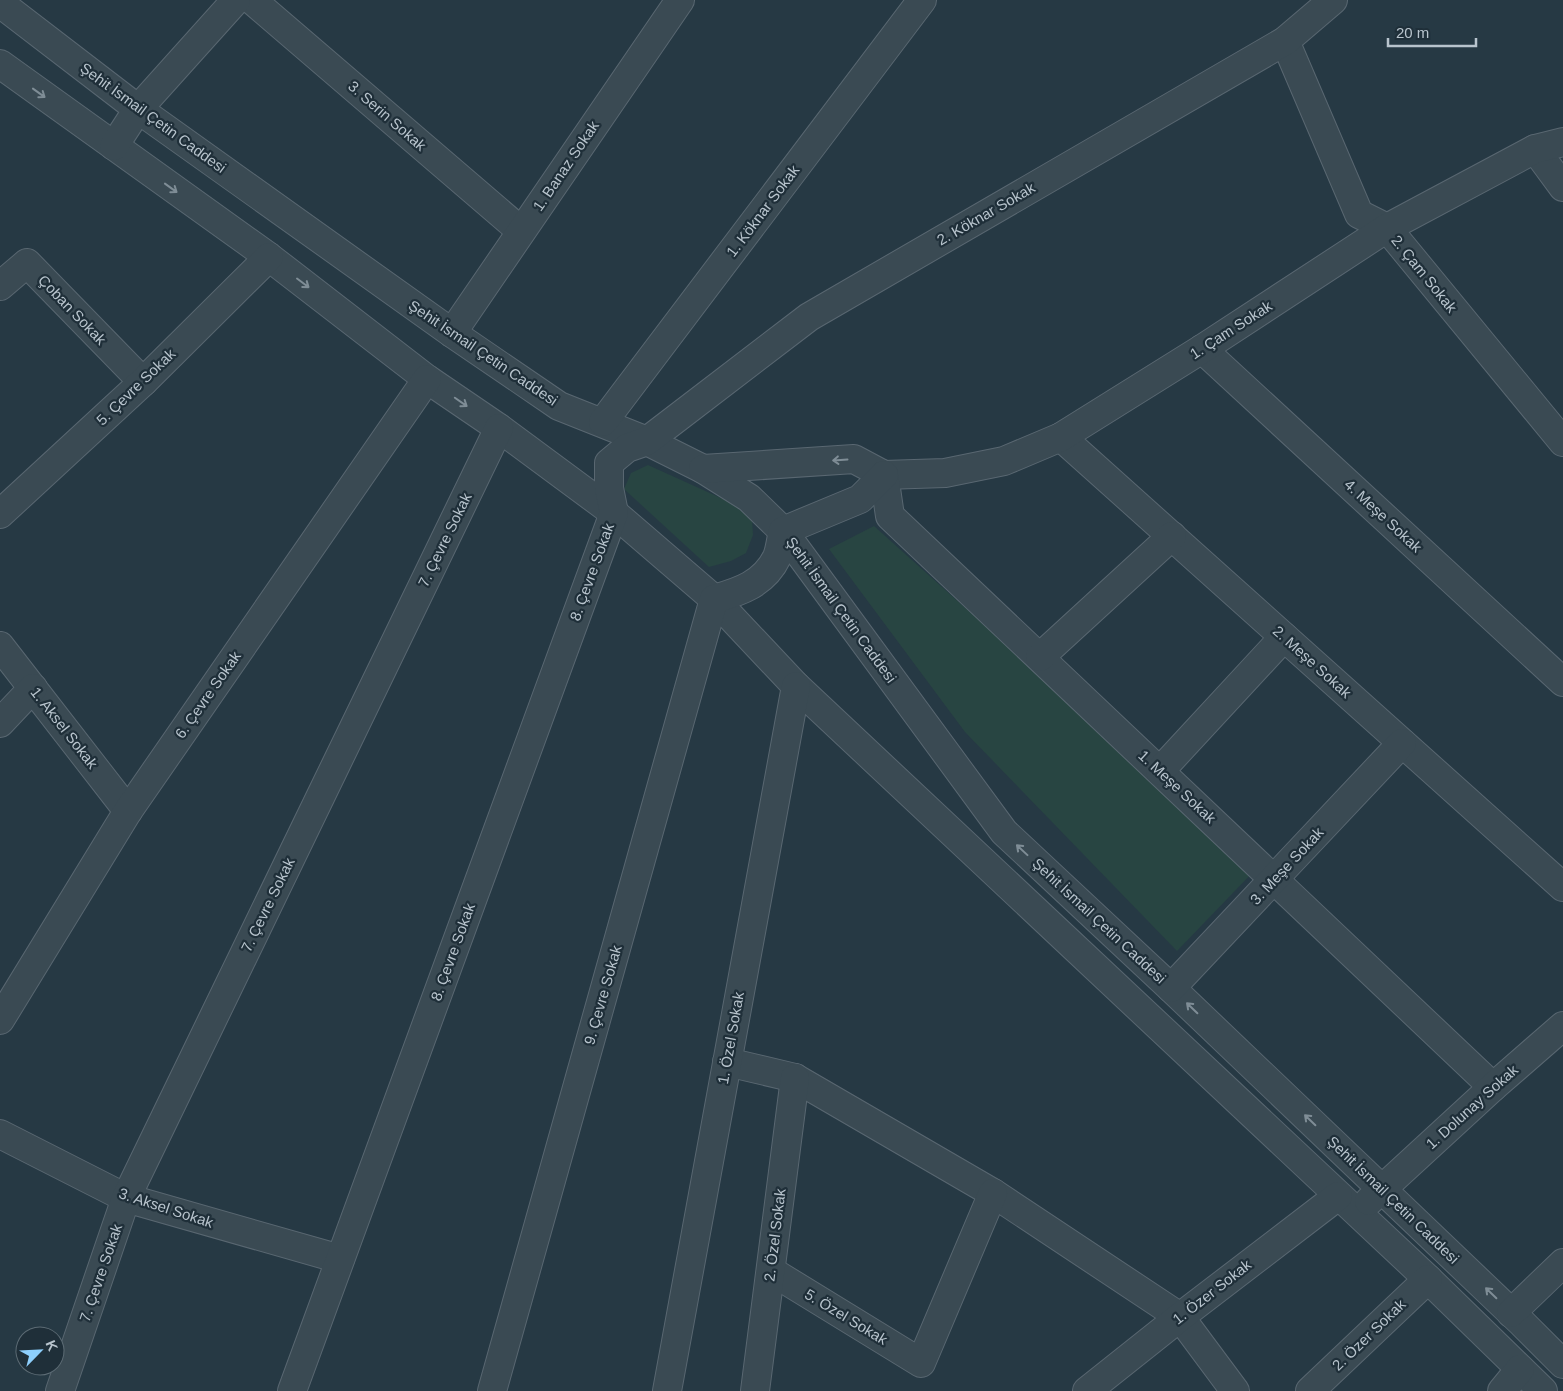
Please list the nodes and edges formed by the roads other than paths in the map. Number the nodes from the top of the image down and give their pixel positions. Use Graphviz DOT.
graph roads {
  1 [pos="236,0"];
  2 [pos="252,0"];
  3 [pos="680,0"];
  4 [pos="922,0"];
  5 [pos="1333,0"];
  6 [pos="0,3"];
  7 [pos="1285,41"];
  8 [pos="2,69"];
  9 [pos="138,109"];
  10 [pos="1563,142"];
  11 [pos="114,146"];
  12 [pos="1535,149"];
  13 [pos="1563,188"];
  14 [pos="1387,228"];
  15 [pos="521,232"];
  16 [pos="269,257"];
  17 [pos="0,286"];
  18 [pos="452,333"];
  19 [pos="1202,349"];
  20 [pos="427,379"];
  21 [pos="143,382"];
  22 [pos="603,422"];
  23 [pos="499,428"];
  24 [pos="1061,436"];
  25 [pos="647,441"];
  26 [pos="1563,442"];
  27 [pos="703,469"];
  28 [pos="884,475"];
  29 [pos="614,513"];
  30 [pos="0,514"];
  31 [pos="783,531"];
  32 [pos="1172,536"];
  33 [pos="714,599"];
  34 [pos="1284,637"];
  35 [pos="0,646"];
  36 [pos="1040,657"];
  37 [pos="1563,682"];
  38 [pos="796,686"];
  39 [pos="33,688"];
  40 [pos="0,723"];
  41 [pos="1402,743"];
  42 [pos="1160,771"];
  43 [pos="128,811"];
  44 [pos="1274,879"];
  45 [pos="1563,887"];
  46 [pos="1171,988"];
  47 [pos="0,1020"];
  48 [pos="1563,1026"];
  49 [pos="727,1062"];
  50 [pos="795,1078"];
  51 [pos="1493,1087"];
  52 [pos="0,1134"];
  53 [pos="1382,1189"];
  54 [pos="993,1193"];
  55 [pos="126,1198"];
  56 [pos="1347,1204"];
  57 [pos="340,1259"];
  58 [pos="1563,1263"];
  59 [pos="771,1271"];
  60 [pos="1428,1279"];
  61 [pos="1511,1313"];
  62 [pos="1180,1316"];
  63 [pos="1563,1364"];
  64 [pos="1520,1370"];
  65 [pos="60,1391"];
  66 [pos="292,1391"];
  67 [pos="492,1391"];
  68 [pos="667,1391"];
  69 [pos="755,1391"];
  70 [pos="1087,1391"];
  71 [pos="1235,1391"];
  72 [pos="1310,1391"];
  73 [pos="1502,1391"];
  74 [pos="1542,1391"];
  1 -- 9 [label="street"];
  2 -- 15 [label="street, 3. Serin Sokak"];
  3 -- 15 [label="street, 1. Banaz Sokak"];
  4 -- 22 [label="street, 1. Köknar Sokak"];
  5 -- 7 [label="street, 2. Köknar Sokak"];
  6 -- 9 [label="street, Şehit İsmail Çetin Caddesi"];
  7 -- 14 [label="street, 2. Çam Sokak"];
  7 -- 25 [label="street, 2. Köknar Sokak"];
  8 -- 11 [label="street, one-way"];
  9 -- 11 [label="street"];
  9 -- 18 [label="street, Şehit İsmail Çetin Caddesi"];
  10 -- 12 [label="street, 1. Çam Sokak"];
  11 -- 16 [label="street, one-way"];
  12 -- 13 [label="street"];
  12 -- 14 [label="street, 1. Çam Sokak"];
  14 -- 19 [label="street, 1. Çam Sokak"];
  14 -- 26 [label="street, 2. Çam Sokak"];
  15 -- 18 [label="street, 1. Banaz Sokak"];
  16 -- 20 [label="street, one-way"];
  16 -- 21 [label="street, 5. Çevre Sokak"];
  17 -- 21 [label="street, Çoban Sokak"];
  18 -- 22 [label="street, Şehit İsmail Çetin Caddesi"];
  19 -- 24 [label="street, 1. Çam Sokak"];
  19 -- 37 [label="street, 4. Meşe Sokak"];
  20 -- 23 [label="street, one-way"];
  20 -- 43 [label="street, 6. Çevre Sokak"];
  21 -- 30 [label="street, 5. Çevre Sokak"];
  22 -- 25 [label="street, Şehit İsmail Çetin Caddesi"];
  23 -- 29 [label="street"];
  23 -- 55 [label="street, 7. Çevre Sokak"];
  24 -- 28 [label="street, 1. Çam Sokak"];
  24 -- 32 [label="street, 2. Meşe Sokak"];
  25 -- 27 [label="street, Şehit İsmail Çetin Caddesi"];
  25 -- 29 [label="street, 2. Köknar Sokak"];
  28 -- 27 [label="street, one-way"];
  27 -- 31 [label="street, Şehit İsmail Çetin Caddesi"];
  28 -- 31 [label="street"];
  28 -- 36 [label="street, 1. Meşe Sokak"];
  29 -- 33 [label="street"];
  29 -- 57 [label="street, 8. Çevre Sokak"];
  31 -- 33 [label="street"];
  46 -- 31 [label="street, Şehit İsmail Çetin Caddesi, one-way"];
  32 -- 34 [label="street, 2. Meşe Sokak"];
  32 -- 36 [label="street"];
  33 -- 38 [label="street"];
  33 -- 67 [label="street, 9. Çevre Sokak"];
  34 -- 41 [label="street, 2. Meşe Sokak"];
  34 -- 42 [label="street"];
  35 -- 39 [label="street, 1. Aksel Sokak"];
  36 -- 42 [label="street, 1. Meşe Sokak"];
  38 -- 49 [label="street, 1. Özel Sokak"];
  38 -- 56 [label="street"];
  39 -- 40 [label="street"];
  39 -- 43 [label="street, 1. Aksel Sokak"];
  41 -- 44 [label="street, 3. Meşe Sokak"];
  41 -- 45 [label="street, 2. Meşe Sokak"];
  42 -- 44 [label="street, 1. Meşe Sokak"];
  43 -- 47 [label="street, 6. Çevre Sokak"];
  44 -- 46 [label="street, 3. Meşe Sokak"];
  44 -- 51 [label="street, 1. Meşe Sokak"];
  53 -- 46 [label="street, Şehit İsmail Çetin Caddesi, one-way"];
  48 -- 51 [label="street, 1. Dolunay Sokak"];
  49 -- 50 [label="street"];
  49 -- 68 [label="street, 1. Özel Sokak"];
  50 -- 54 [label="street"];
  50 -- 59 [label="street, 2. Özel Sokak"];
  51 -- 53 [label="street, 1. Dolunay Sokak"];
  52 -- 55 [label="street, 3. Aksel Sokak"];
  53 -- 56 [label="street, 1. Dolunay Sokak"];
  61 -- 53 [label="street, Şehit İsmail Çetin Caddesi, one-way"];
  54 -- 59 [label="street, 5. Özel Sokak"];
  54 -- 62 [label="street"];
  55 -- 57 [label="street, 3. Aksel Sokak"];
  55 -- 65 [label="street, 7. Çevre Sokak"];
  56 -- 60 [label="street"];
  56 -- 62 [label="street, 1. Özer Sokak"];
  57 -- 66 [label="street, 8. Çevre Sokak"];
  58 -- 61 [label="street"];
  59 -- 69 [label="street, 2. Özel Sokak"];
  60 -- 64 [label="street"];
  60 -- 72 [label="street, 2. Özer Sokak"];
  61 -- 63 [label="street, Şehit İsmail Çetin Caddesi"];
  62 -- 70 [label="street, 1. Özer Sokak"];
  62 -- 71 [label="street"];
  64 -- 73 [label="street"];
  64 -- 74 [label="street"];
}
